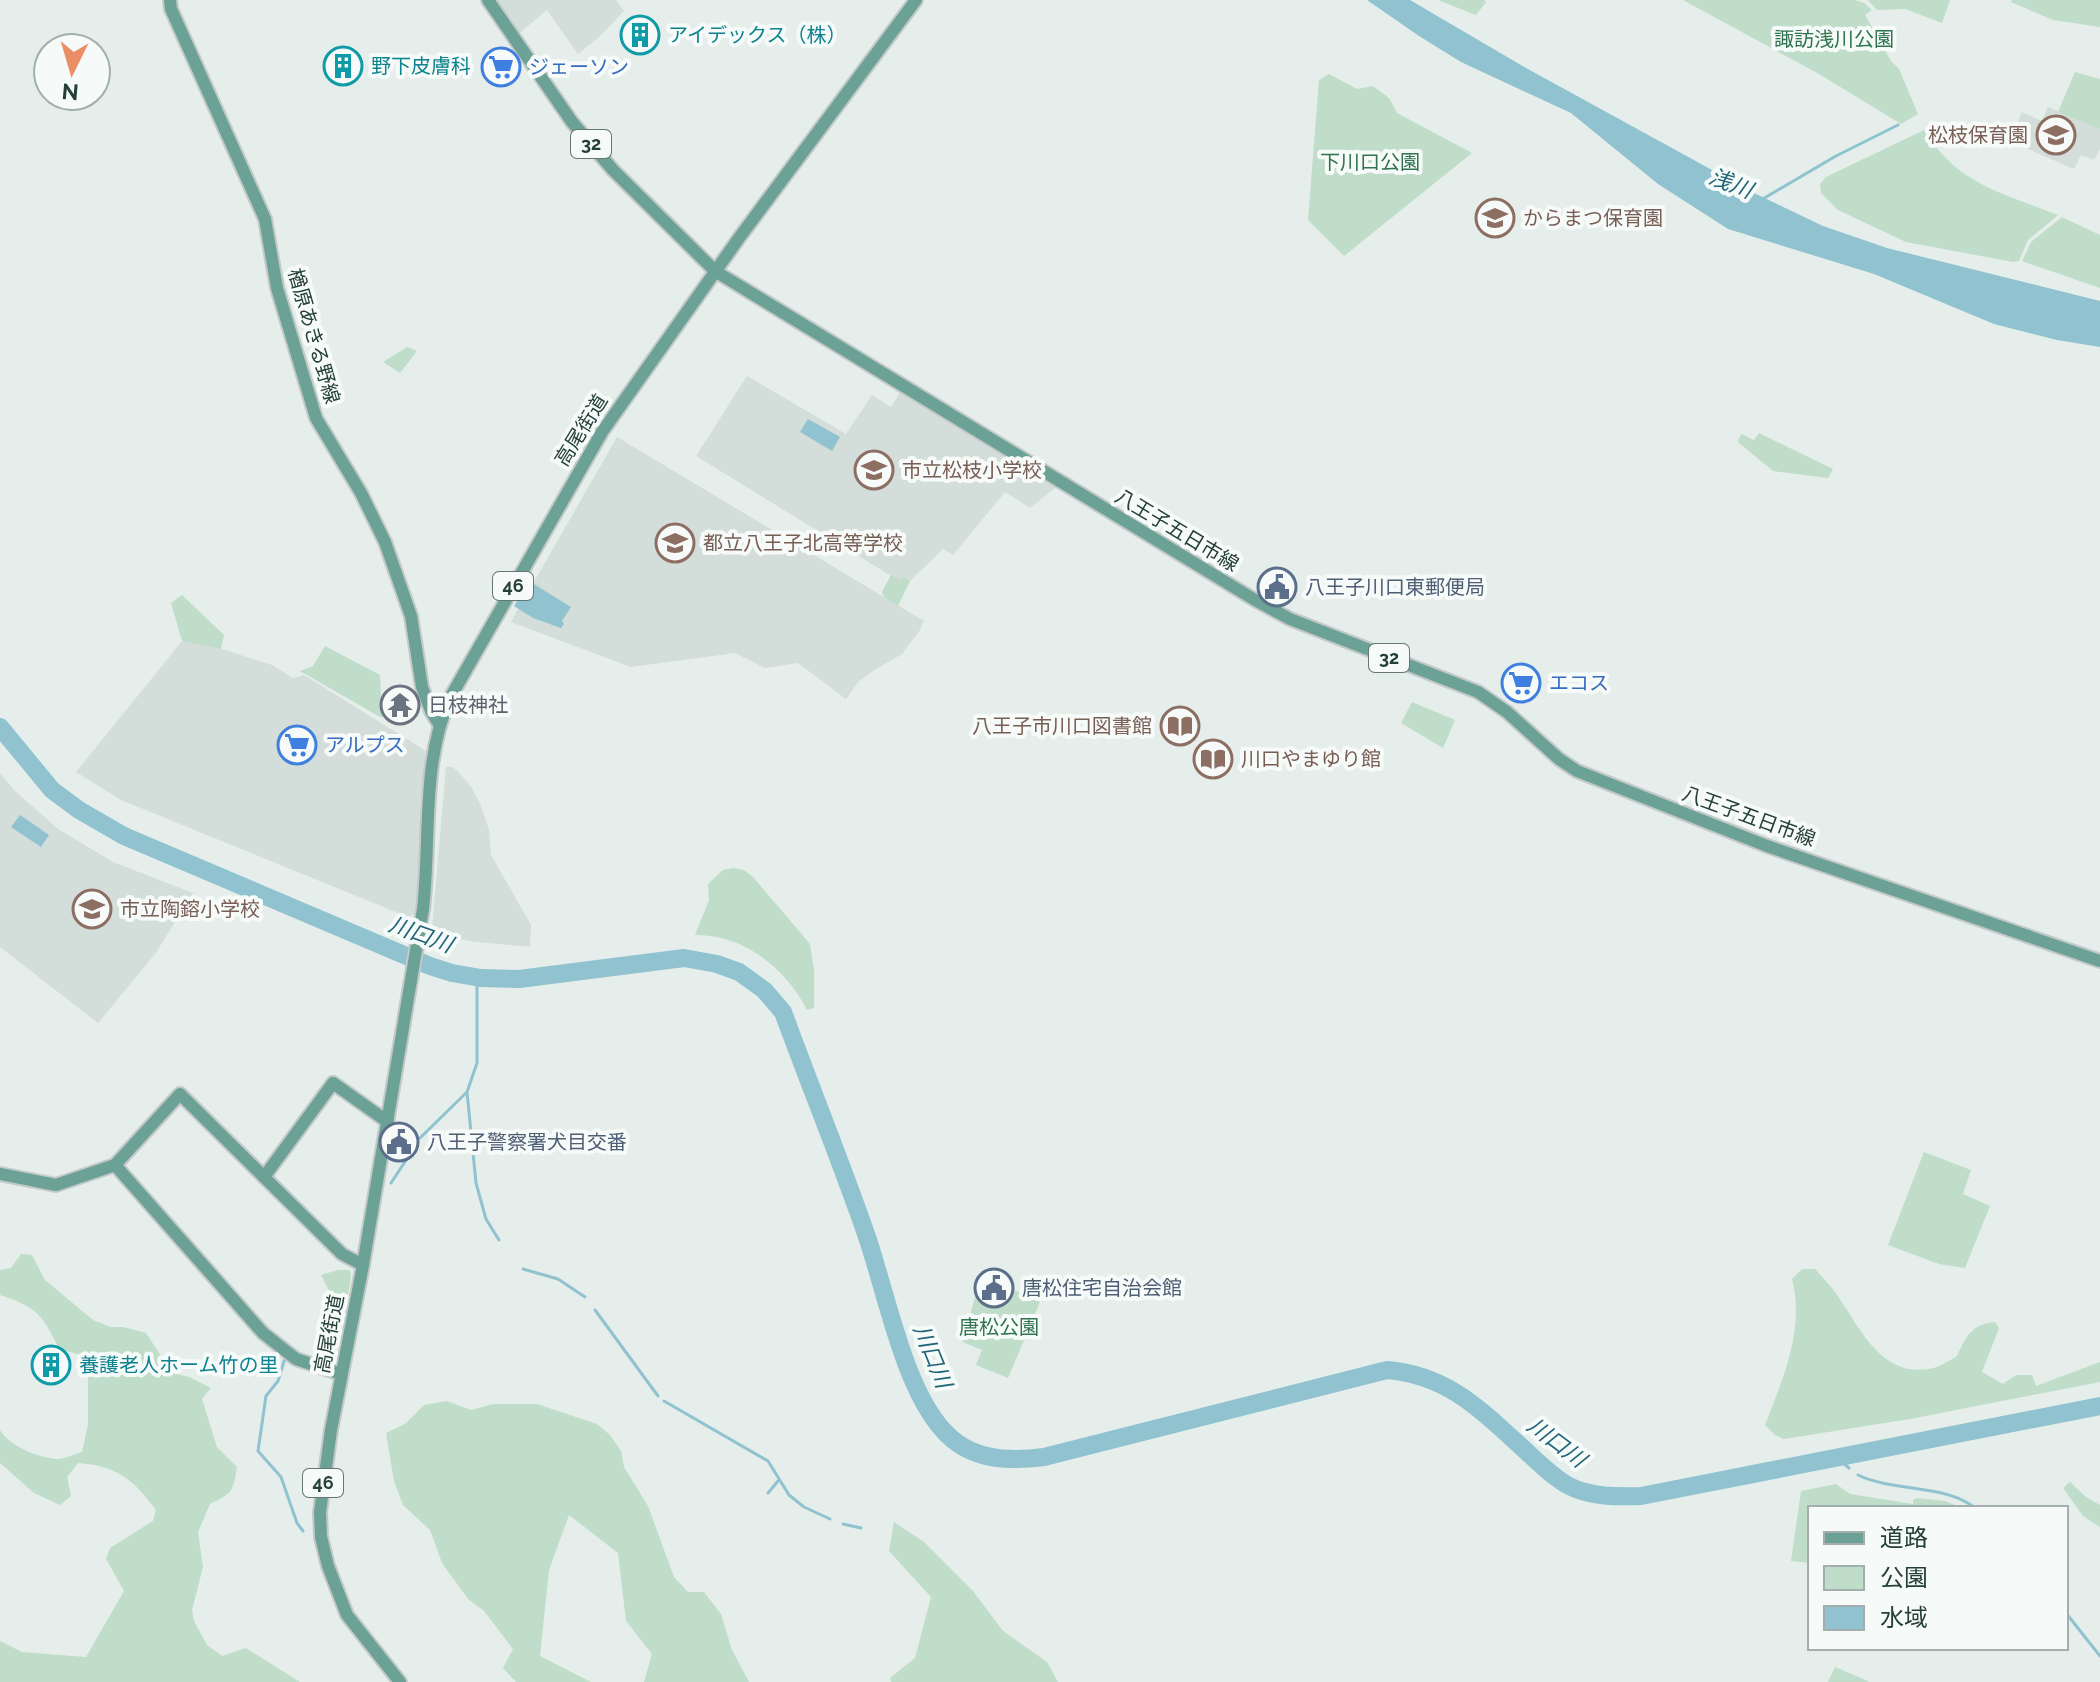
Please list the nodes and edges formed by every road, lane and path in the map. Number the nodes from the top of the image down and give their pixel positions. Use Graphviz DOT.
graph roads {
  1 [pos="170,0"];
  2 [pos="488,0"];
  3 [pos="916,0"];
  4 [pos="715,271"];
  5 [pos="439,724"];
  6 [pos="2100,961"];
  7 [pos="388,1122"];
  8 [pos="115,1165"];
  9 [pos="0,1174"];
  10 [pos="264,1177"];
  11 [pos="363,1265"];
  12 [pos="341,1374"];
  13 [pos="400,1682"];
  1 -- 5 [label="main road, 楢原あきる野線"];
  2 -- 4 [label="main road, 八王子五日市線 / 32"];
  3 -- 4 [label="main road, 高尾街道 / 46"];
  4 -- 5 [label="main road, 高尾街道 / 46"];
  4 -- 6 [label="main road, 八王子五日市線 / 32"];
  5 -- 7 [label="main road, 高尾街道 / 46"];
  7 -- 10 [label="main road"];
  7 -- 11 [label="main road, 高尾街道 / 46"];
  8 -- 9 [label="main road"];
  8 -- 10 [label="main road"];
  8 -- 12 [label="main road"];
  10 -- 11 [label="main road"];
  11 -- 12 [label="main road, 高尾街道 / 46"];
  12 -- 13 [label="main road, 高尾街道 / 46"];
}
